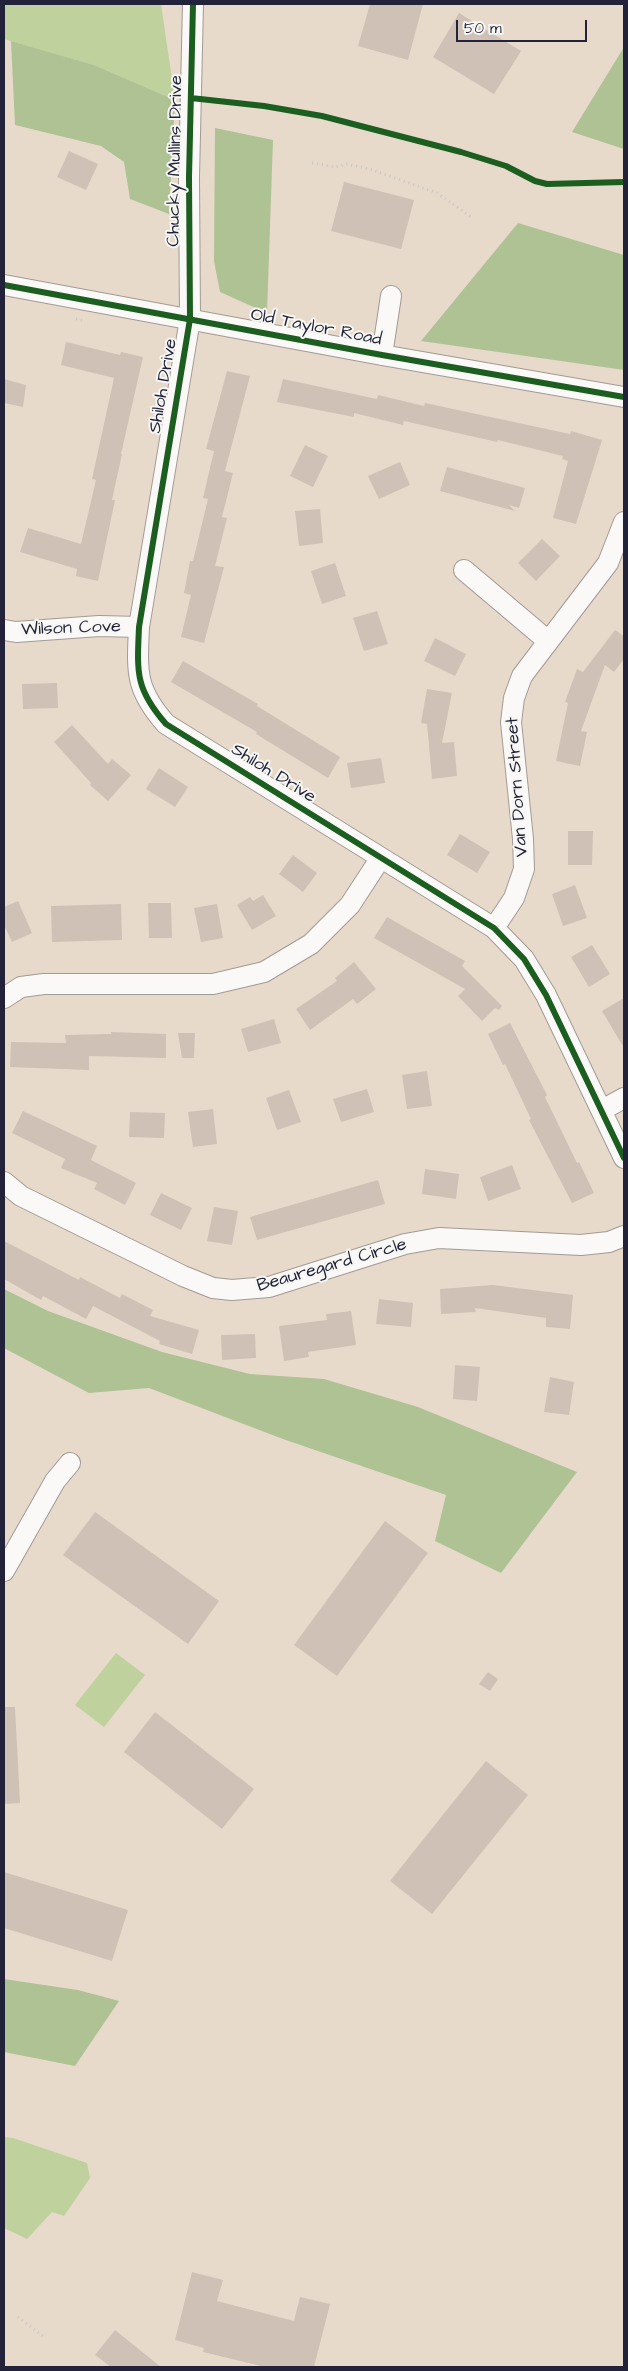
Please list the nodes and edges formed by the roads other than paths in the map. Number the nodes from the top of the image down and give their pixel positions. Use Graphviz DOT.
graph roads {
  1 [pos="193,4"];
  2 [pos="4,284"];
  3 [pos="391,296"];
  4 [pos="190,319"];
  5 [pos="382,355"];
  6 [pos="624,397"];
  7 [pos="624,522"];
  8 [pos="464,570"];
  9 [pos="139,627"];
  10 [pos="4,630"];
  11 [pos="548,641"];
  12 [pos="380,858"];
  13 [pos="494,928"];
  14 [pos="4,998"];
  15 [pos="624,1098"];
  16 [pos="602,1110"];
  17 [pos="624,1158"];
  18 [pos="4,1182"];
  19 [pos="624,1236"];
  20 [pos="70,1463"];
  21 [pos="4,1571"];
  1 -- 4 [label="street, Chucky Mullins Drive"];
  2 -- 4 [label="street, Old Taylor Road"];
  3 -- 5 [label="street"];
  4 -- 5 [label="street, Old Taylor Road"];
  4 -- 9 [label="street, Shiloh Drive"];
  5 -- 6 [label="street, Old Taylor Road"];
  7 -- 11 [label="street, Van Dorn Street"];
  8 -- 11 [label="street"];
  9 -- 10 [label="street, Wilson Cove"];
  9 -- 12 [label="street, Shiloh Drive"];
  11 -- 13 [label="street, Van Dorn Street"];
  12 -- 13 [label="street, Shiloh Drive"];
  12 -- 14 [label="street"];
  13 -- 16 [label="street, Shiloh Drive"];
  15 -- 16 [label="street"];
  16 -- 17 [label="street, Shiloh Drive"];
  18 -- 19 [label="street, Beauregard Circle"];
  20 -- 21 [label="street"];
}
